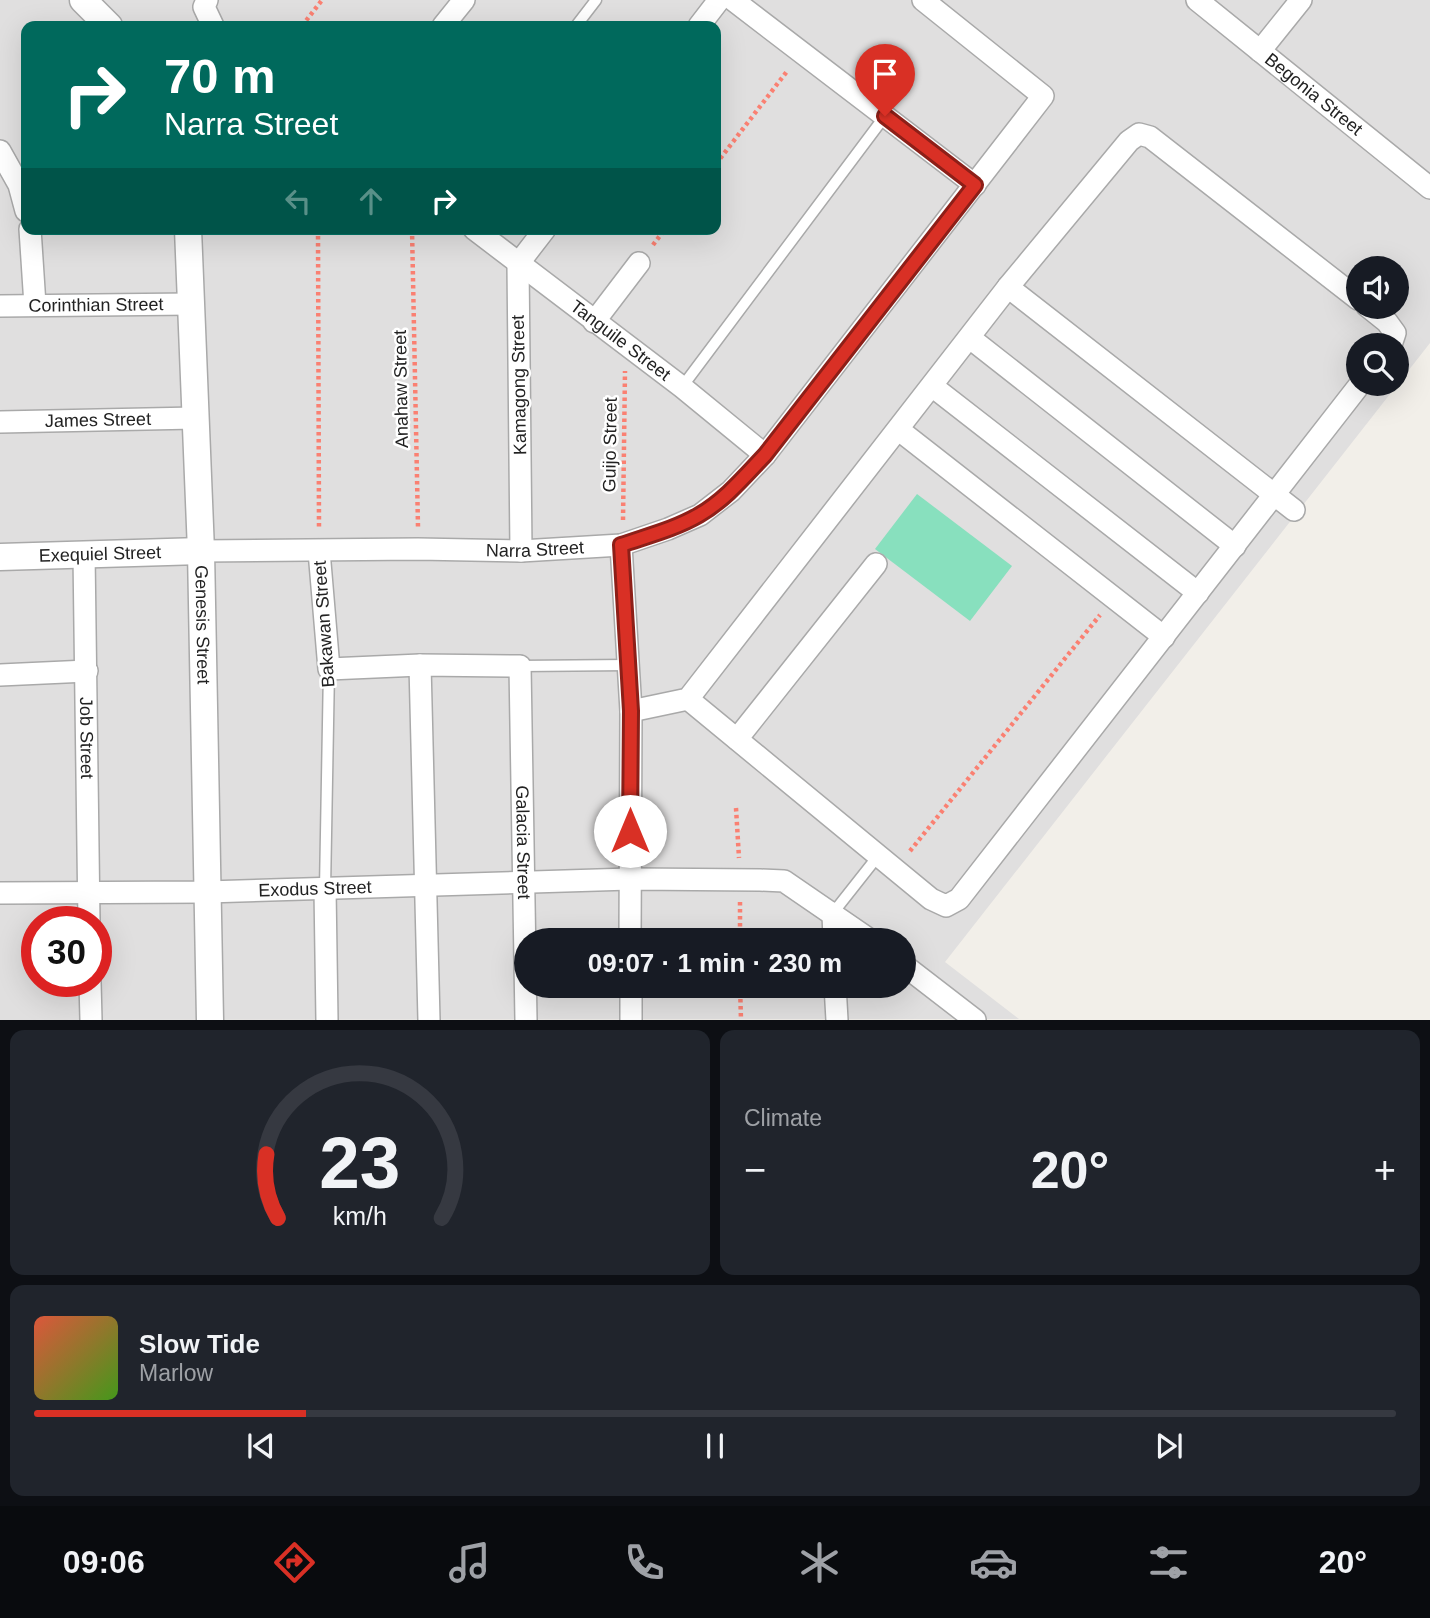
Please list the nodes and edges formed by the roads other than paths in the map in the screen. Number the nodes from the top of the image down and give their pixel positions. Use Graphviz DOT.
graph roads {
  1 [pos="83,0"];
  2 [pos="207,0"];
  3 [pos="464,0"];
  4 [pos="596,0"];
  5 [pos="719,0"];
  6 [pos="733,0"];
  7 [pos="923,0"];
  8 [pos="1197,0"];
  9 [pos="1301,0"];
  10 [pos="104,21"];
  11 [pos="211,21"];
  12 [pos="447,21"];
  13 [pos="580,21"];
  14 [pos="703,21"];
  15 [pos="1260,51"];
  16 [pos="885,116"];
  17 [pos="0,151"];
  18 [pos="1427,180"];
  19 [pos="975,185"];
  20 [pos="21,192"];
  21 [pos="30,235"];
  22 [pos="188,235"];
  23 [pos="481,235"];
  24 [pos="540,235"];
  25 [pos="639,263"];
  26 [pos="517,264"];
  27 [pos="1008,288"];
  28 [pos="1346,290"];
  29 [pos="192,304"];
  30 [pos="35,305"];
  31 [pos="0,306"];
  32 [pos="1383,319"];
  33 [pos="594,323"];
  34 [pos="1395,333"];
  35 [pos="970,338"];
  36 [pos="932,386"];
  37 [pos="682,387"];
  38 [pos="1351,396"];
  39 [pos="195,418"];
  40 [pos="0,422"];
  41 [pos="899,430"];
  42 [pos="765,455"];
  43 [pos="1274,494"];
  44 [pos="1294,510"];
  45 [pos="621,545"];
  46 [pos="1235,546"];
  47 [pos="201,551"];
  48 [pos="319,551"];
  49 [pos="521,551"];
  50 [pos="84,554"];
  51 [pos="0,557"];
  52 [pos="876,564"];
  53 [pos="1199,593"];
  54 [pos="1164,638"];
  55 [pos="628,664"];
  56 [pos="420,665"];
  57 [pos="520,666"];
  58 [pos="329,669"];
  59 [pos="87,671"];
  60 [pos="0,675"];
  61 [pos="688,699"];
  62 [pos="631,711"];
  63 [pos="737,739"];
  64 [pos="878,856"];
  65 [pos="630,879"];
  66 [pos="525,883"];
  67 [pos="426,886"];
  68 [pos="325,889"];
  69 [pos="88,892"];
  70 [pos="207,892"];
  71 [pos="0,893"];
  72 [pos="88,906"];
  73 [pos="833,913"];
  74 [pos="630,928"];
  75 [pos="834,928"];
  76 [pos="854,928"];
  77 [pos="916,974"];
  78 [pos="90,997"];
  79 [pos="631,998"];
  80 [pos="836,998"];
  81 [pos="91,1020"];
  82 [pos="210,1020"];
  83 [pos="327,1020"];
  84 [pos="429,1020"];
  85 [pos="526,1020"];
  86 [pos="631,1020"];
  87 [pos="837,1020"];
  88 [pos="975,1020"];
  1 -- 10 [label="street"];
  2 -- 11 [label="street"];
  3 -- 12 [label="street"];
  4 -- 13 [label="lane"];
  5 -- 14 [label="street"];
  6 -- 16 [label="street"];
  7 -- 19 [label="street, Narra Street"];
  8 -- 15 [label="street, Begonia Street"];
  9 -- 15 [label="street"];
  15 -- 18 [label="street, Begonia Street"];
  16 -- 19 [label="street"];
  16 -- 37 [label="lane"];
  17 -- 20 [label="street"];
  19 -- 42 [label="street, Narra Street"];
  21 -- 30 [label="street"];
  22 -- 29 [label="street, Genesis Street"];
  23 -- 26 [label="street, Tanguile Street"];
  24 -- 26 [label="street"];
  25 -- 33 [label="street"];
  26 -- 33 [label="street, Tanguile Street"];
  26 -- 49 [label="street, Kamagong Street"];
  27 -- 28 [label="street"];
  27 -- 35 [label="street"];
  27 -- 43 [label="street"];
  29 -- 30 [label="street, Corinthian Street"];
  29 -- 39 [label="street, Genesis Street"];
  30 -- 31 [label="street, Corinthian Street"];
  32 -- 34 [label="street"];
  33 -- 37 [label="street, Tanguile Street"];
  35 -- 36 [label="street"];
  35 -- 46 [label="street"];
  36 -- 41 [label="street"];
  36 -- 53 [label="street"];
  37 -- 42 [label="street, Tanguile Street"];
  38 -- 43 [label="street"];
  39 -- 40 [label="street, James Street"];
  39 -- 47 [label="street, Genesis Street"];
  41 -- 54 [label="street"];
  41 -- 61 [label="street"];
  42 -- 45 [label="street, Narra Street"];
  43 -- 44 [label="street"];
  43 -- 46 [label="street"];
  45 -- 49 [label="street, Narra Street"];
  45 -- 55 [label="street"];
  46 -- 53 [label="street"];
  47 -- 48 [label="street, Narra Street"];
  47 -- 50 [label="street, Exequiel Street"];
  47 -- 70 [label="street, Genesis Street"];
  48 -- 49 [label="street, Narra Street"];
  48 -- 58 [label="street, Bakawan Street"];
  50 -- 51 [label="street, Exequiel Street"];
  50 -- 59 [label="street, Job Street"];
  52 -- 63 [label="street"];
  53 -- 54 [label="street"];
  54 -- 64 [label="street"];
  55 -- 57 [label="lane"];
  55 -- 62 [label="street"];
  56 -- 57 [label="street"];
  56 -- 58 [label="street"];
  56 -- 67 [label="street"];
  57 -- 66 [label="street, Galacia Street"];
  58 -- 68 [label="lane, Bakawan Street"];
  59 -- 60 [label="street"];
  59 -- 69 [label="street, Job Street"];
  61 -- 62 [label="street"];
  61 -- 63 [label="street"];
  62 -- 65 [label="street"];
  63 -- 64 [label="street"];
  64 -- 73 [label="lane"];
  65 -- 66 [label="street, Exodus Street"];
  65 -- 73 [label="street, Exodus Street"];
  65 -- 74 [label="street"];
  66 -- 67 [label="street, Exodus Street"];
  66 -- 85 [label="street, Galacia Street"];
  67 -- 68 [label="street, Exodus Street"];
  67 -- 84 [label="street"];
  68 -- 70 [label="street, Exodus Street"];
  68 -- 83 [label="street, Bakawan Street"];
  69 -- 70 [label="street, Exodus Street"];
  69 -- 71 [label="street, Exodus Street"];
  69 -- 72 [label="street, Job Street"];
  70 -- 82 [label="street, Genesis Street"];
  73 -- 75 [label="street"];
  73 -- 76 [label="street, Exodus Street"];
  77 -- 88 [label="street"];
  78 -- 81 [label="street"];
  79 -- 86 [label="street"];
  80 -- 87 [label="street"];
}
